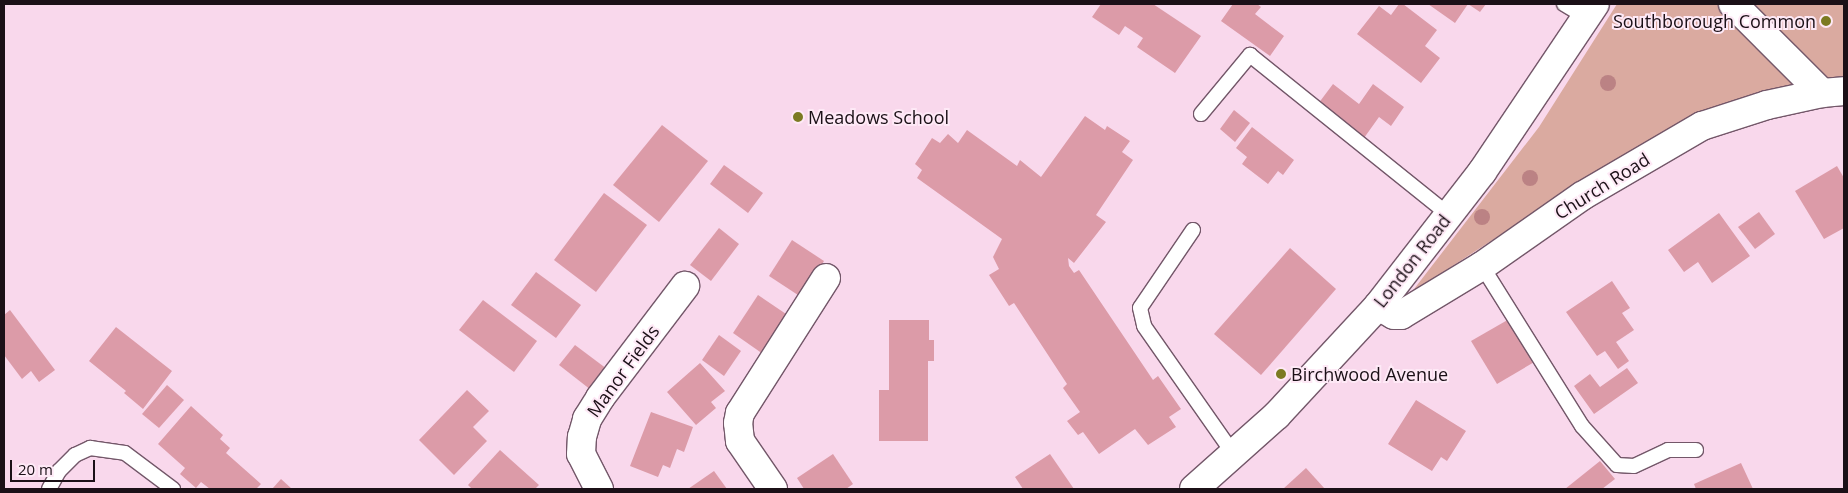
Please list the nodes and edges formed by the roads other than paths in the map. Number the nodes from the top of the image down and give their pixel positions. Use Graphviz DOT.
graph roads {
  1 [pos="1733,4"];
  2 [pos="1582,8"];
  3 [pos="1837,96"];
  4 [pos="1201,114"];
  5 [pos="1448,214"];
  6 [pos="1193,230"];
  7 [pos="1482,266"];
  8 [pos="826,278"];
  9 [pos="686,286"];
  10 [pos="1378,306"];
  11 [pos="1696,450"];
  12 [pos="1233,454"];
  13 [pos="49,489"];
  14 [pos="173,489"];
  15 [pos="599,489"];
  16 [pos="772,489"];
  17 [pos="1194,489"];
  1 -- 3 [label="main road"];
  2 -- 5 [label="main road, London Road"];
  3 -- 7 [label="main road, Church Road"];
  4 -- 5 [label="lane"];
  5 -- 10 [label="main road, London Road"];
  6 -- 12 [label="lane"];
  7 -- 10 [label="main road, Church Road"];
  7 -- 11 [label="lane"];
  8 -- 16 [label="main road"];
  9 -- 15 [label="main road, Manor Fields"];
  10 -- 12 [label="main road, London Road"];
  12 -- 17 [label="main road, London Road"];
  13 -- 14 [label="lane"];
}
